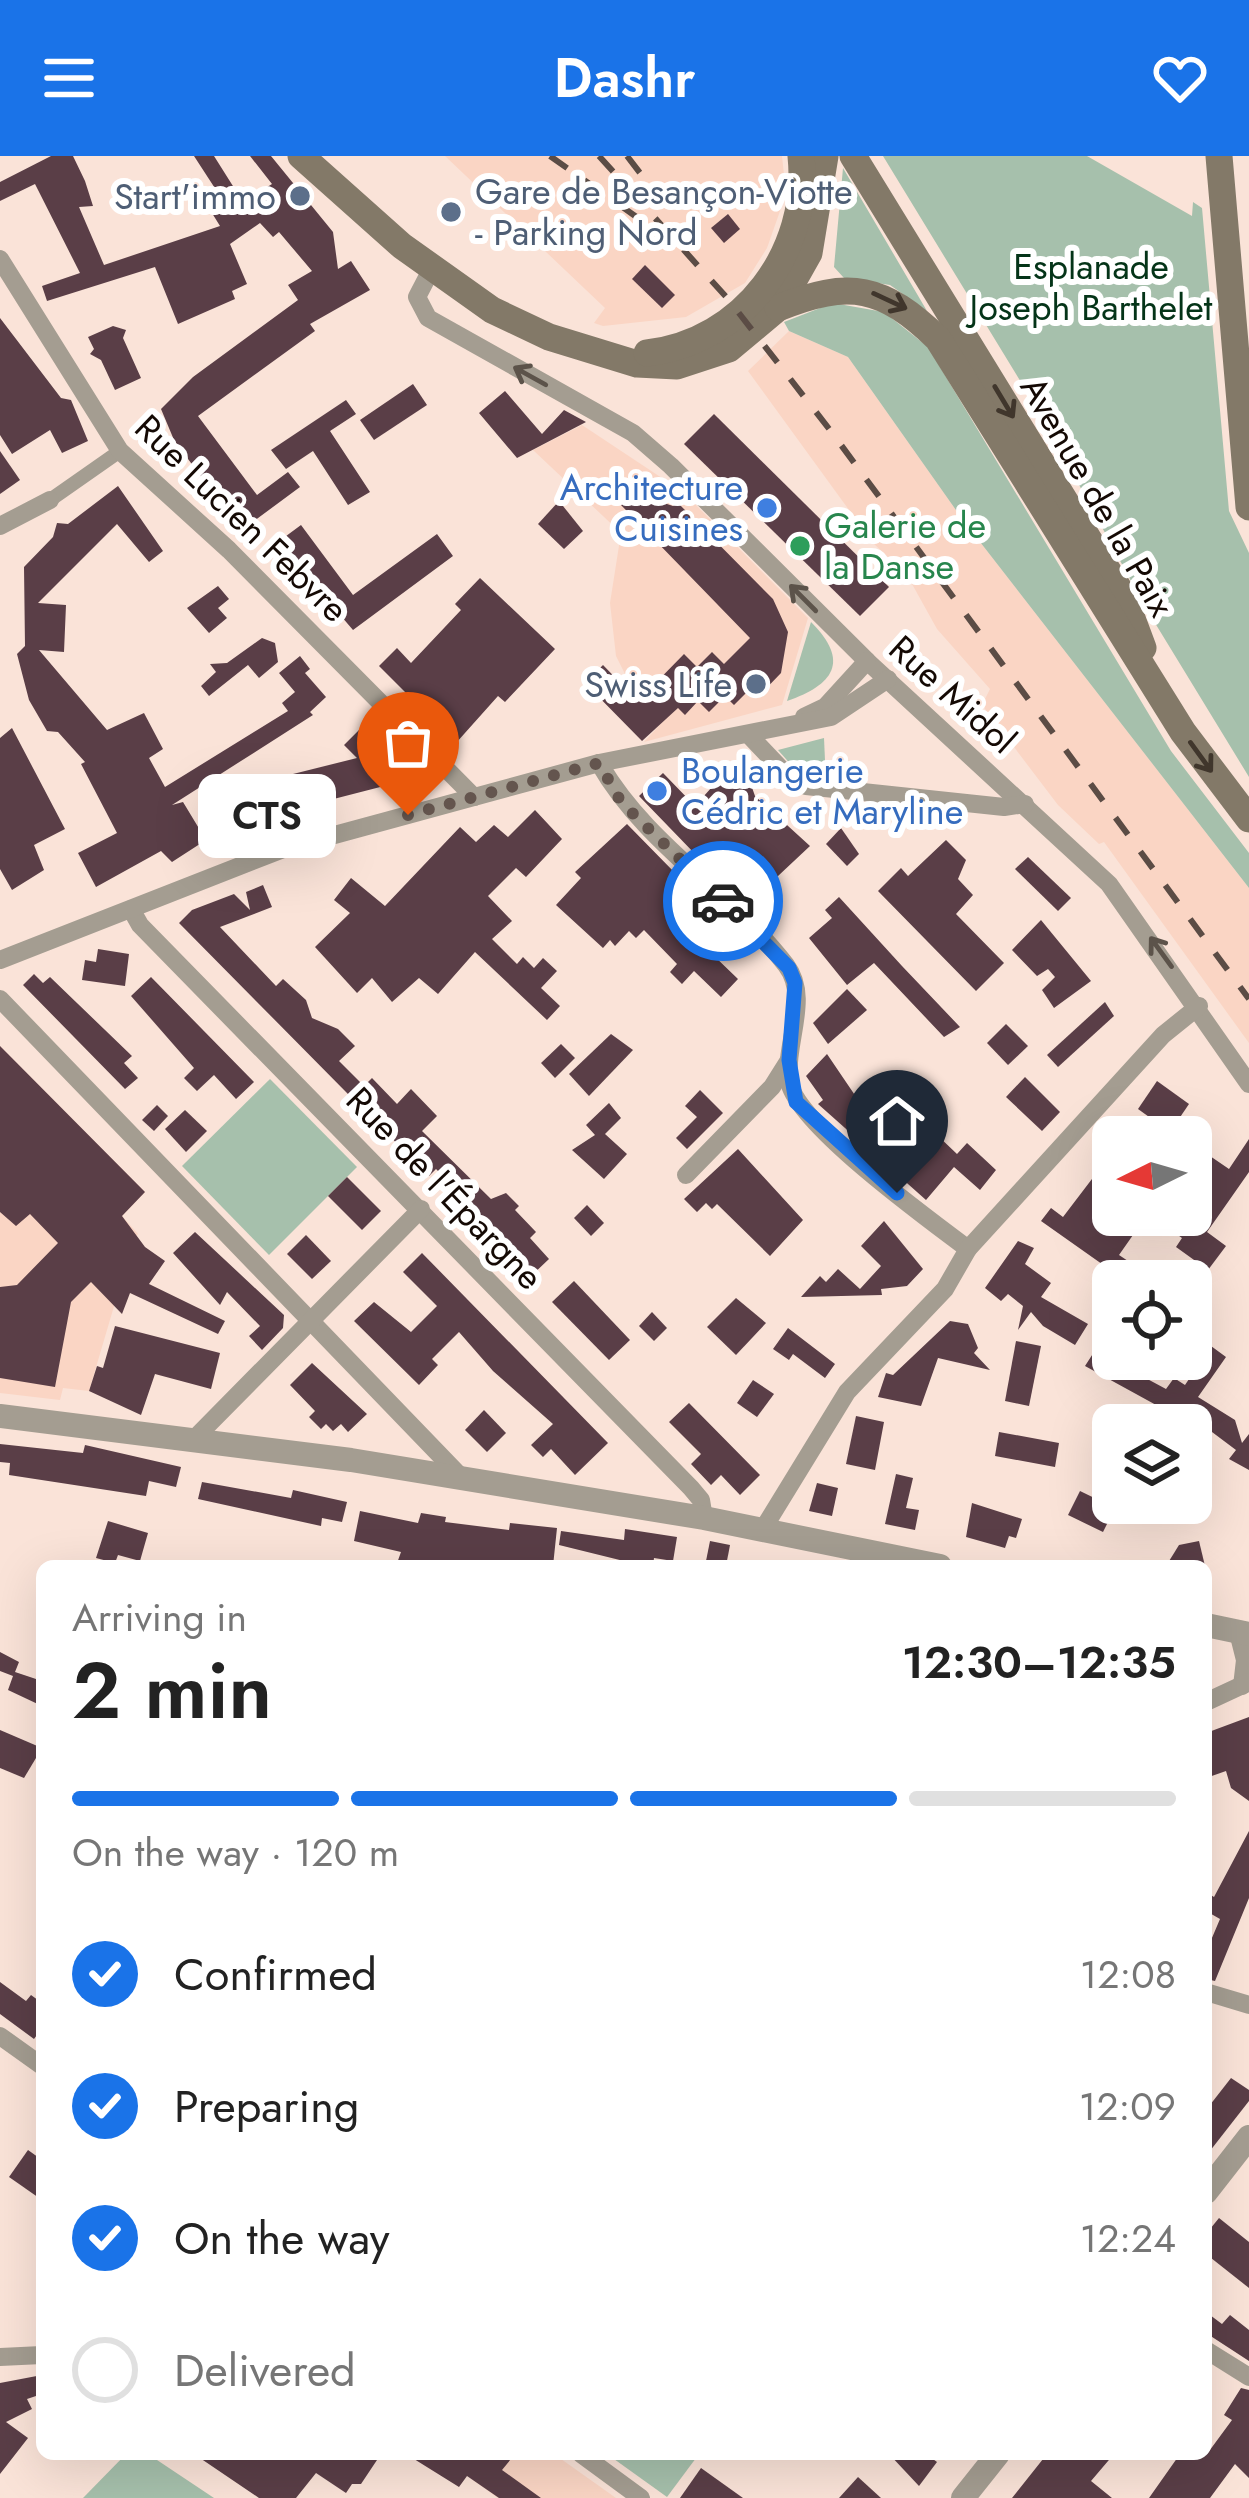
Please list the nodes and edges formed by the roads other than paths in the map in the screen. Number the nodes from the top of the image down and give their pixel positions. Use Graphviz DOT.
graph roads {
  1 [pos="301,156"];
  2 [pos="801,156"];
  3 [pos="853,156"];
  4 [pos="1219,156"];
  5 [pos="823,169"];
  6 [pos="0,259"];
  7 [pos="432,268"];
  8 [pos="778,308"];
  9 [pos="607,355"];
  10 [pos="120,452"];
  11 [pos="50,500"];
  12 [pos="1249,507"];
  13 [pos="0,526"];
  14 [pos="868,662"];
  15 [pos="888,679"];
  16 [pos="1160,691"];
  17 [pos="784,727"];
  18 [pos="748,734"];
  19 [pos="599,763"];
  20 [pos="474,797"];
  21 [pos="1025,804"];
  22 [pos="1249,819"];
  23 [pos="131,909"];
  24 [pos="0,960"];
  25 [pos="0,999"];
  26 [pos="1199,1006"];
  27 [pos="789,1060"];
  28 [pos="1249,1084"];
  29 [pos="686,1175"];
  30 [pos="421,1209"];
  31 [pos="968,1249"];
  32 [pos="312,1320"];
  33 [pos="0,1416"];
  34 [pos="193,1440"];
  35 [pos="465,1481"];
  36 [pos="704,1518"];
  37 [pos="763,1528"];
  38 [pos="912,1560"];
  39 [pos="1212,1626"];
  40 [pos="1245,1634"];
  41 [pos="1245,1684"];
  42 [pos="1212,1699"];
  43 [pos="1212,1994"];
  44 [pos="1249,2005"];
  45 [pos="0,2036"];
  46 [pos="36,2062"];
  47 [pos="1249,2138"];
  48 [pos="1212,2184"];
  49 [pos="1212,2354"];
  50 [pos="36,2355"];
  51 [pos="0,2357"];
  52 [pos="1249,2377"];
  53 [pos="589,2460"];
  54 [pos="993,2460"];
  55 [pos="641,2498"];
  56 [pos="963,2498"];
  1 -- 7 [label="main road"];
  2 -- 9 [label="main road"];
  3 -- 16 [label="main road, Avenue de la Paix, one-way"];
  4 -- 12 [label="main road"];
  5 -- 8 [label="main road"];
  6 -- 10 [label="street, Rue Lucien Febvre"];
  7 -- 9 [label="main road"];
  14 -- 7 [label="street, Rue Midol, one-way"];
  8 -- 9 [label="main road"];
  8 -- 16 [label="main road, Avenue de la Paix, one-way"];
  10 -- 11 [label="street"];
  10 -- 20 [label="street, Rue Lucien Febvre"];
  11 -- 13 [label="street"];
  14 -- 15 [label="street, Rue Midol"];
  14 -- 17 [label="street"];
  15 -- 17 [label="street"];
  15 -- 21 [label="street, Rue Midol"];
  16 -- 22 [label="main road, Avenue de la Paix, one-way"];
  17 -- 18 [label="street"];
  18 -- 19 [label="street"];
  18 -- 21 [label="street"];
  19 -- 20 [label="street"];
  19 -- 27 [label="street"];
  20 -- 23 [label="street"];
  26 -- 21 [label="street, Rue Midol, one-way"];
  23 -- 24 [label="street"];
  23 -- 30 [label="street, Rue de l'Épargne"];
  25 -- 32 [label="street"];
  26 -- 28 [label="street, Rue Midol"];
  26 -- 31 [label="street"];
  27 -- 29 [label="street"];
  27 -- 31 [label="street"];
  30 -- 32 [label="street"];
  30 -- 36 [label="street, Rue de l'Épargne"];
  31 -- 37 [label="street"];
  32 -- 34 [label="street"];
  32 -- 35 [label="street"];
  33 -- 34 [label="street"];
  34 -- 35 [label="street"];
  35 -- 36 [label="street"];
  36 -- 37 [label="street"];
  37 -- 38 [label="street"];
  39 -- 40 [label="street"];
  40 -- 41 [label="street"];
  41 -- 42 [label="street"];
  43 -- 44 [label="street"];
  45 -- 46 [label="street"];
  47 -- 48 [label="street"];
  49 -- 52 [label="street"];
  50 -- 51 [label="street"];
  53 -- 55 [label="street"];
  54 -- 56 [label="street"];
}
